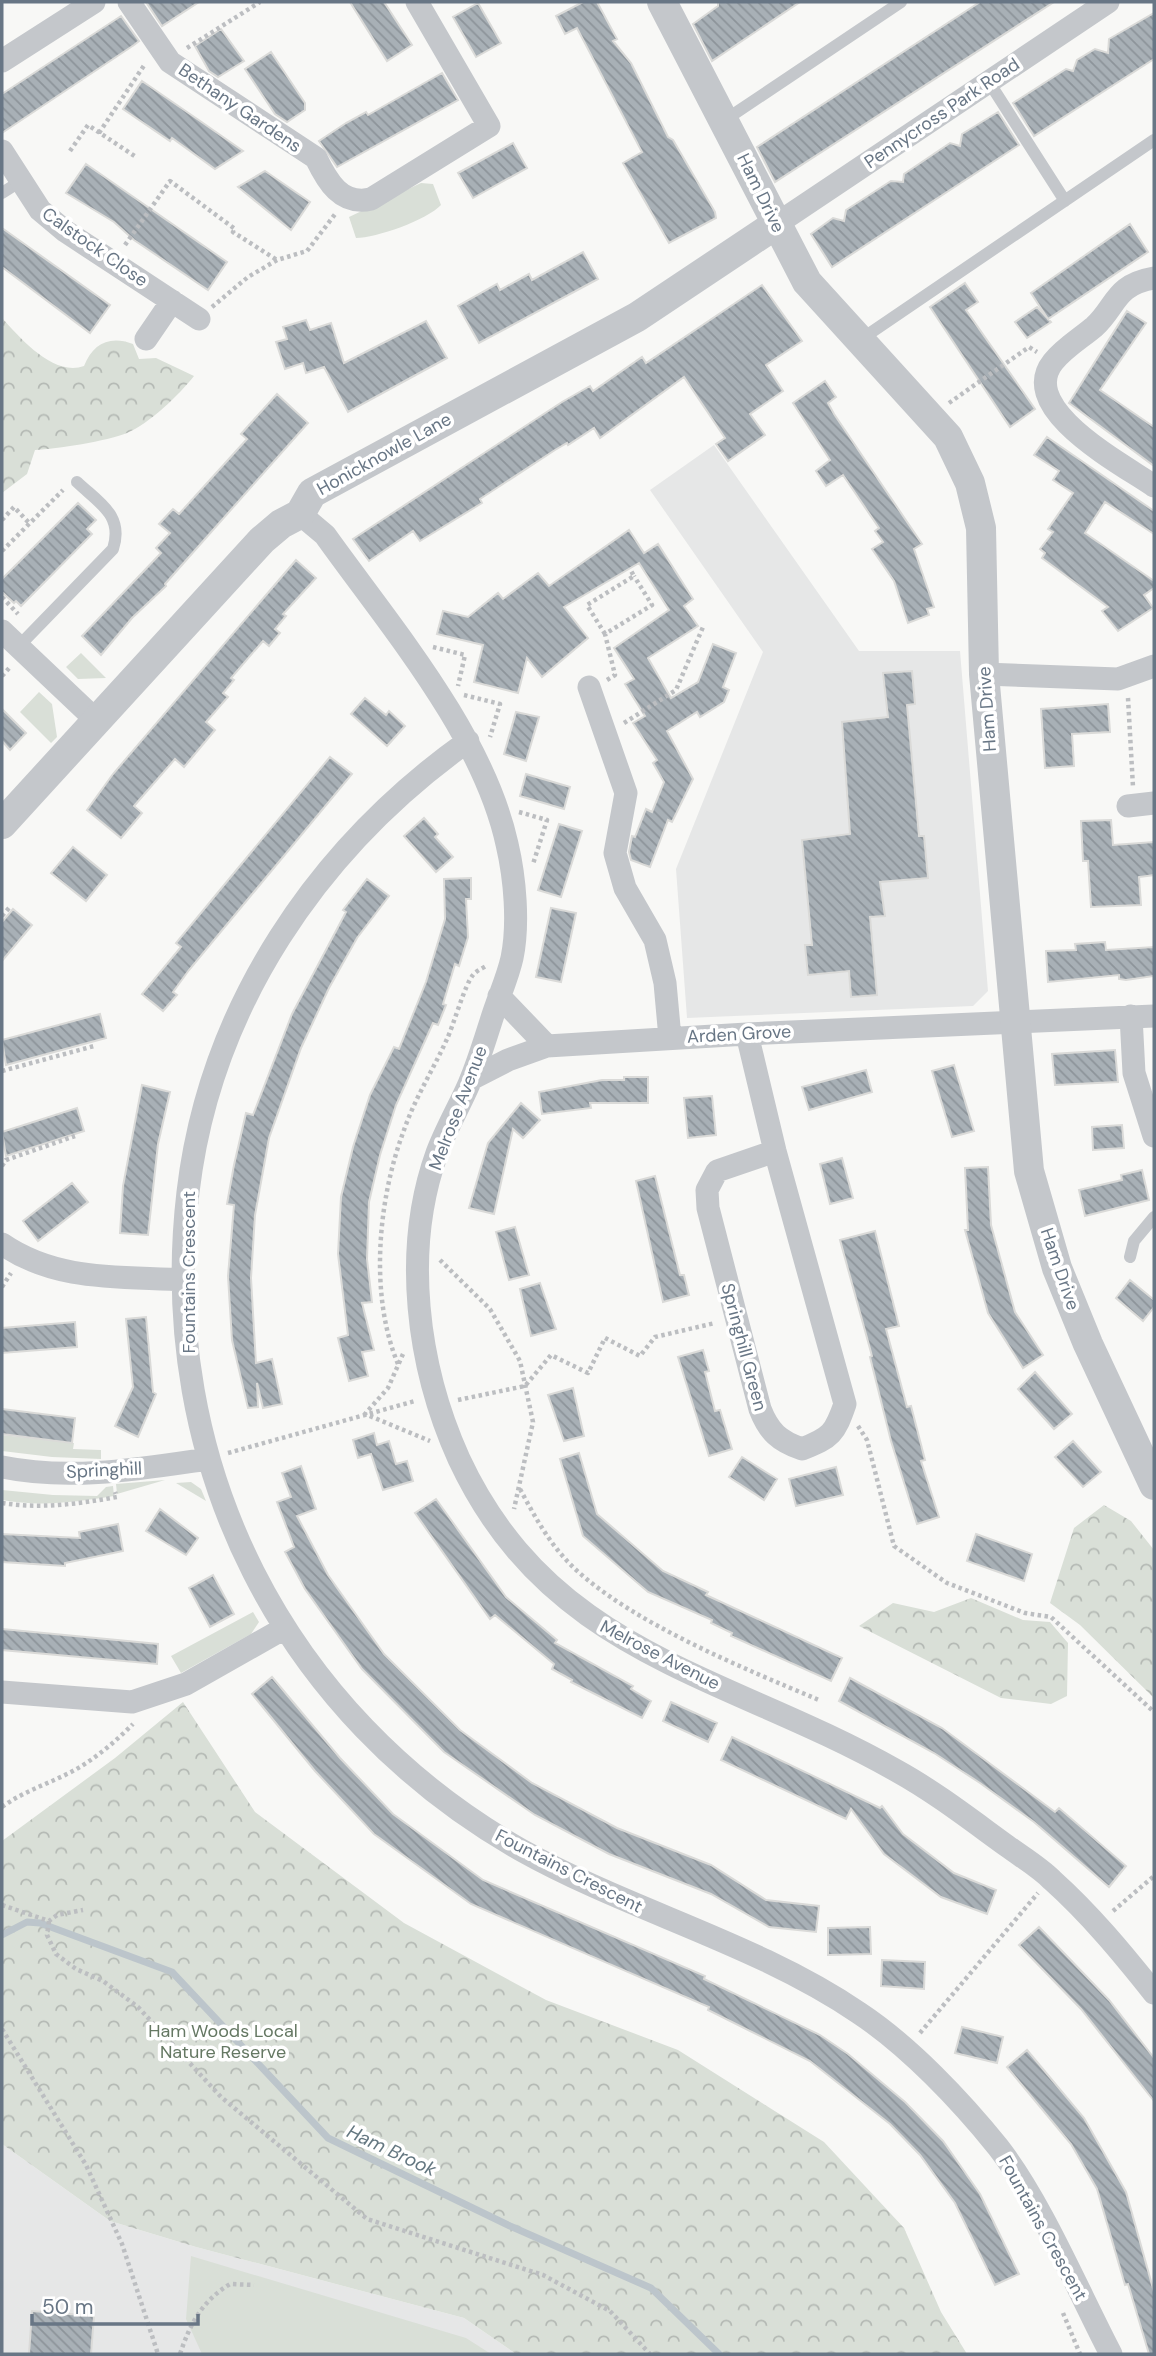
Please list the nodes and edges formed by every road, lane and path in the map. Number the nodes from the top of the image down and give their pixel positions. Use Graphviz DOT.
graph roads {
  1 [pos="94,2"];
  2 [pos="129,2"];
  3 [pos="260,2"];
  4 [pos="417,2"];
  5 [pos="901,2"];
  6 [pos="1108,2"];
  7 [pos="668,4"];
  8 [pos="163,52"];
  9 [pos="2,61"];
  10 [pos="989,82"];
  11 [pos="724,120"];
  12 [pos="99,133"];
  13 [pos="1154,140"];
  14 [pos="2,151"];
  15 [pos="70,151"];
  16 [pos="136,156"];
  17 [pos="11,187"];
  18 [pos="345,197"];
  19 [pos="1065,201"];
  20 [pos="775,225"];
  21 [pos="136,230"];
  22 [pos="277,260"];
  23 [pos="1154,278"];
  24 [pos="172,301"];
  25 [pos="199,319"];
  26 [pos="146,339"];
  27 [pos="859,341"];
  28 [pos="1051,363"];
  29 [pos="930,416"];
  30 [pos="77,482"];
  31 [pos="1154,486"];
  32 [pos="300,514"];
  33 [pos="2,520"];
  34 [pos="30,524"];
  35 [pos="2,551"];
  36 [pos="630,569"];
  37 [pos="634,576"];
  38 [pos="2,597"];
  39 [pos="27,623"];
  40 [pos="703,628"];
  41 [pos="605,634"];
  42 [pos="10,639"];
  43 [pos="1154,666"];
  44 [pos="984,674"];
  45 [pos="1127,677"];
  46 [pos="589,687"];
  47 [pos="98,722"];
  48 [pos="606,735"];
  49 [pos="468,741"];
  50 [pos="1139,805"];
  51 [pos="2,824"];
  52 [pos="9,908"];
  53 [pos="2,916"];
  54 [pos="499,996"];
  55 [pos="1131,1016"];
  56 [pos="1154,1016"];
  57 [pos="1015,1021"];
  58 [pos="747,1034"];
  59 [pos="670,1038"];
  60 [pos="94,1046"];
  61 [pos="547,1046"];
  62 [pos="2,1071"];
  63 [pos="471,1079"];
  64 [pos="75,1136"];
  65 [pos="1154,1136"];
  66 [pos="775,1151"];
  67 [pos="2,1166"];
  68 [pos="1154,1217"];
  69 [pos="2,1244"];
  70 [pos="417,1252"];
  71 [pos="1130,1257"];
  72 [pos="185,1280"];
  73 [pos="736,1318"];
  74 [pos="422,1323"];
  75 [pos="525,1385"];
  76 [pos="438,1400"];
  77 [pos="845,1404"];
  78 [pos="365,1414"];
  79 [pos="1145,1443"];
  80 [pos="457,1451"];
  81 [pos="207,1459"];
  82 [pos="2,1467"];
  83 [pos="1154,1485"];
  84 [pos="520,1489"];
  85 [pos="117,1497"];
  86 [pos="2,1503"];
  87 [pos="504,1532"];
  88 [pos="283,1629"];
  89 [pos="2,1692"];
  90 [pos="819,1700"];
  91 [pos="1154,1712"];
  92 [pos="138,1719"];
  93 [pos="2,1807"];
  94 [pos="1154,1876"];
  95 [pos="1051,1878"];
  96 [pos="2,1905"];
  97 [pos="83,1910"];
  98 [pos="48,1921"];
  99 [pos="1096,1925"];
  100 [pos="1154,1993"];
  101 [pos="2,2029"];
  102 [pos="906,2050"];
  103 [pos="254,2286"];
  104 [pos="158,2354"];
  105 [pos="180,2354"];
  106 [pos="650,2354"];
  107 [pos="1111,2354"];
  1 -- 9 [label="street"];
  2 -- 8 [label="street, Bethany Gardens"];
  3 -- 8 [label="path"];
  4 -- 18 [label="street"];
  5 -- 11 [label="lane"];
  6 -- 10 [label="street, Pennycross Park Road"];
  7 -- 11 [label="street, Ham Drive"];
  8 -- 12 [label="path"];
  8 -- 18 [label="street, Bethany Gardens"];
  10 -- 19 [label="lane"];
  10 -- 20 [label="street, Pennycross Park Road"];
  11 -- 20 [label="street, Ham Drive"];
  12 -- 15 [label="path"];
  12 -- 16 [label="path"];
  13 -- 19 [label="lane"];
  14 -- 17 [label="street, Calstock Close"];
  17 -- 24 [label="street, Calstock Close"];
  18 -- 22 [label="path"];
  19 -- 27 [label="lane"];
  20 -- 27 [label="street, Ham Drive"];
  20 -- 32 [label="street, Honicknowle Lane"];
  21 -- 22 [label="path"];
  22 -- 25 [label="path"];
  23 -- 28 [label="street"];
  24 -- 25 [label="street, Calstock Close"];
  24 -- 26 [label="street"];
  27 -- 29 [label="street, Ham Drive"];
  28 -- 29 [label="path"];
  28 -- 31 [label="street"];
  29 -- 44 [label="street, Ham Drive"];
  30 -- 34 [label="path"];
  30 -- 42 [label="lane"];
  32 -- 47 [label="street, Honicknowle Lane"];
  32 -- 49 [label="street, Melrose Avenue"];
  33 -- 34 [label="path"];
  34 -- 35 [label="path"];
  36 -- 37 [label="path"];
  37 -- 41 [label="path"];
  37 -- 41 [label="path"];
  38 -- 39 [label="path"];
  40 -- 48 [label="path"];
  41 -- 46 [label="path"];
  42 -- 47 [label="street"];
  43 -- 45 [label="street"];
  44 -- 45 [label="street"];
  44 -- 57 [label="street, Ham Drive"];
  45 -- 50 [label="path"];
  46 -- 48 [label="street"];
  47 -- 51 [label="street, Honicknowle Lane"];
  48 -- 59 [label="street"];
  49 -- 54 [label="street, Melrose Avenue"];
  49 -- 72 [label="street, Fountains Crescent"];
  52 -- 53 [label="path"];
  54 -- 61 [label="street"];
  54 -- 63 [label="street, Melrose Avenue"];
  55 -- 56 [label="street, Arden Grove"];
  55 -- 57 [label="street, Arden Grove"];
  55 -- 65 [label="street"];
  57 -- 58 [label="street, Arden Grove"];
  57 -- 79 [label="street, Ham Drive"];
  58 -- 59 [label="street, Arden Grove"];
  58 -- 66 [label="street"];
  59 -- 61 [label="street, Arden Grove"];
  60 -- 62 [label="path"];
  61 -- 63 [label="street, Arden Grove"];
  63 -- 70 [label="street, Melrose Avenue"];
  64 -- 67 [label="path"];
  66 -- 73 [label="street, Springhill Green"];
  66 -- 77 [label="street"];
  68 -- 71 [label="lane"];
  69 -- 72 [label="street"];
  70 -- 74 [label="street, Melrose Avenue"];
  70 -- 75 [label="path"];
  72 -- 81 [label="street, Fountains Crescent"];
  73 -- 75 [label="path"];
  73 -- 77 [label="street, Springhill Green"];
  74 -- 76 [label="street, Melrose Avenue"];
  74 -- 78 [label="path"];
  75 -- 76 [label="path"];
  75 -- 84 [label="path"];
  76 -- 78 [label="path"];
  76 -- 80 [label="street, Melrose Avenue"];
  77 -- 91 [label="path"];
  78 -- 80 [label="path"];
  78 -- 81 [label="path"];
  79 -- 83 [label="street, Ham Drive"];
  80 -- 87 [label="street, Melrose Avenue"];
  81 -- 82 [label="street, Springhill"];
  81 -- 88 [label="street, Fountains Crescent"];
  84 -- 87 [label="path"];
  84 -- 90 [label="path"];
  85 -- 86 [label="path"];
  87 -- 95 [label="street, Melrose Avenue"];
  88 -- 89 [label="street"];
  88 -- 102 [label="street, Fountains Crescent"];
  92 -- 93 [label="path"];
  94 -- 99 [label="path"];
  95 -- 99 [label="street, Melrose Avenue"];
  95 -- 102 [label="path"];
  96 -- 98 [label="path"];
  97 -- 98 [label="path"];
  98 -- 106 [label="path"];
  99 -- 100 [label="street, Melrose Avenue"];
  101 -- 104 [label="path"];
  102 -- 107 [label="street, Fountains Crescent"];
  103 -- 105 [label="path"];
}
